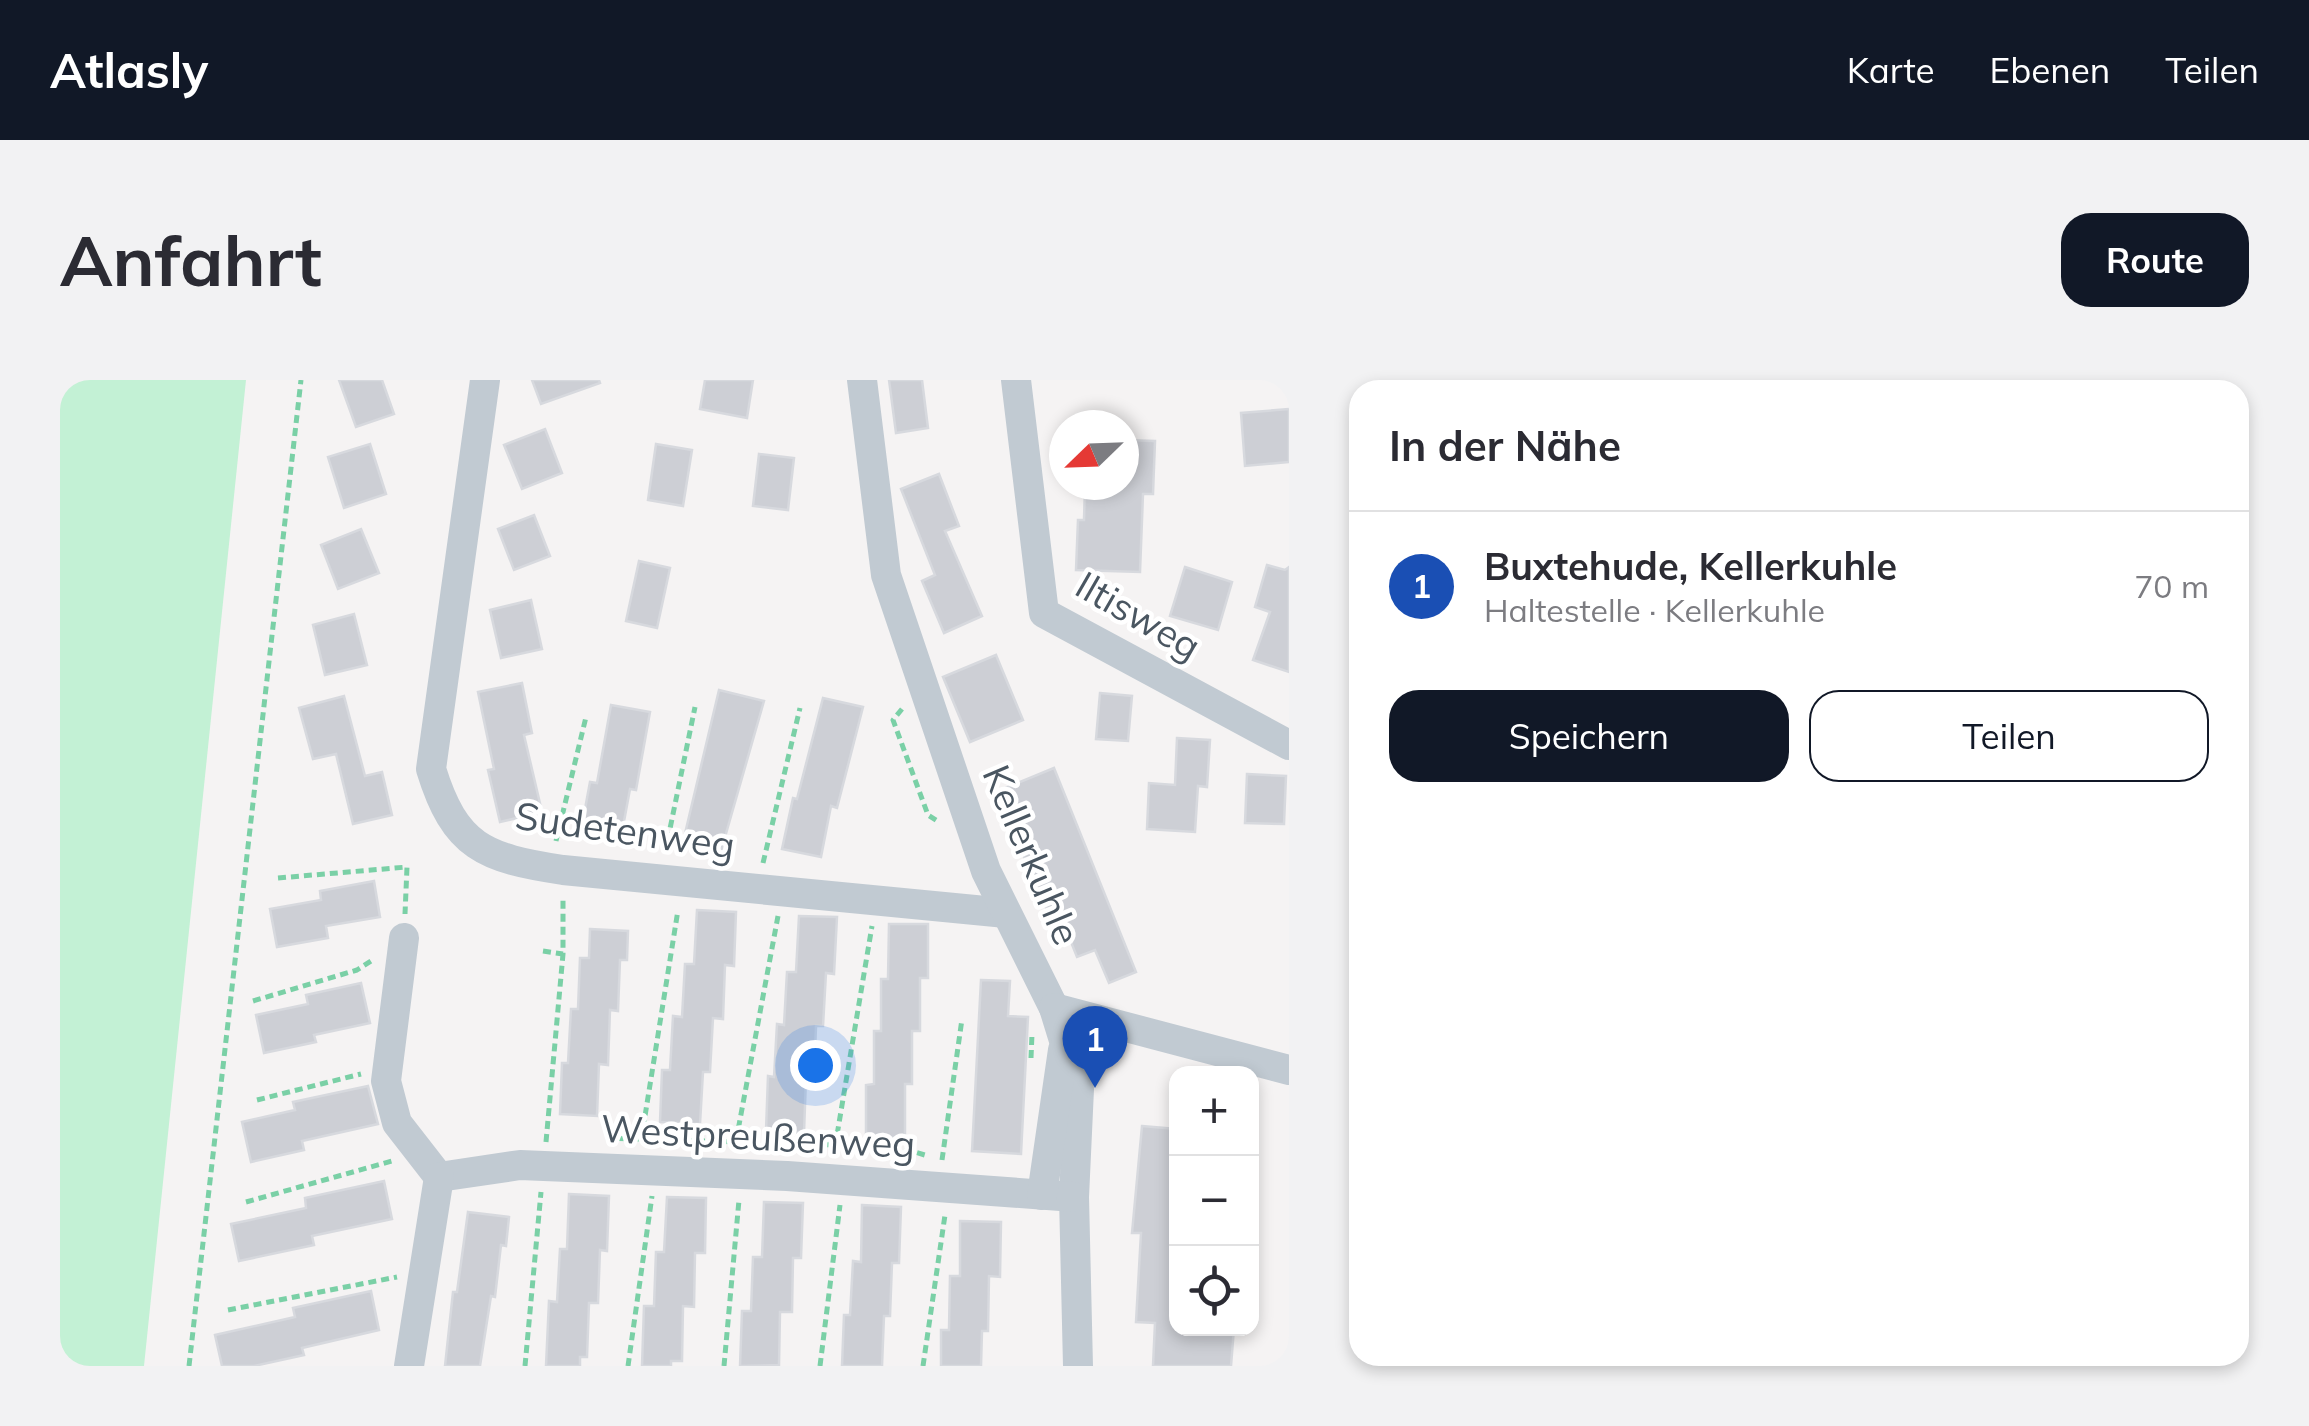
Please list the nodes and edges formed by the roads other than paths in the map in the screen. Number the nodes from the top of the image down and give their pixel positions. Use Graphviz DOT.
graph roads {
  1 [pos="485,380"];
  2 [pos="862,380"];
  3 [pos="1016,380"];
  4 [pos="1289,744"];
  5 [pos="1006,913"];
  6 [pos="404,938"];
  7 [pos="1054,1008"];
  8 [pos="1064,1042"];
  9 [pos="1289,1070"];
  10 [pos="429,1166"];
  11 [pos="1042,1195"];
  12 [pos="1074,1198"];
  13 [pos="410,1366"];
  14 [pos="1078,1366"];
  1 -- 5 [label="street, Sudetenweg"];
  2 -- 5 [label="street, Kellerkuhle"];
  3 -- 4 [label="street, Iltisweg"];
  5 -- 7 [label="street, Kellerkuhle"];
  6 -- 10 [label="street"];
  7 -- 8 [label="street, Kellerkuhle"];
  7 -- 9 [label="street"];
  8 -- 11 [label="street"];
  8 -- 12 [label="street, Kellerkuhle"];
  10 -- 11 [label="street, Westpreußenweg"];
  10 -- 13 [label="street"];
  11 -- 12 [label="street, Westpreußenweg"];
  12 -- 14 [label="street, Kellerkuhle"];
}
